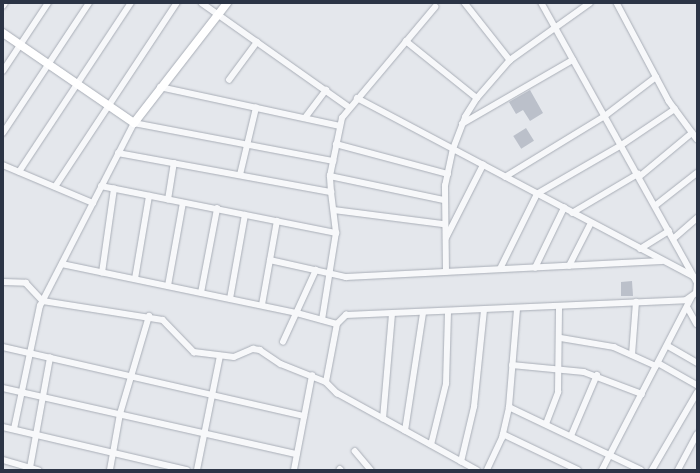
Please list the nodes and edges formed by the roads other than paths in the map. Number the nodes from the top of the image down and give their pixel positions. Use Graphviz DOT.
graph roads {
  1 [pos="5,3"];
  2 [pos="48,3"];
  3 [pos="89,3"];
  4 [pos="131,3"];
  5 [pos="177,3"];
  6 [pos="202,3"];
  7 [pos="227,3"];
  8 [pos="465,3"];
  9 [pos="540,3"];
  10 [pos="590,3"];
  11 [pos="617,3"];
  12 [pos="3,6"];
  13 [pos="435,7"];
  14 [pos="219,15"];
  15 [pos="556,30"];
  16 [pos="3,33"];
  17 [pos="406,41"];
  18 [pos="257,42"];
  19 [pos="20,45"];
  20 [pos="510,60"];
  21 [pos="573,60"];
  22 [pos="49,64"];
  23 [pos="3,70"];
  24 [pos="656,76"];
  25 [pos="229,80"];
  26 [pos="77,84"];
  27 [pos="160,88"];
  28 [pos="326,90"];
  29 [pos="357,98"];
  30 [pos="476,98"];
  31 [pos="109,106"];
  32 [pos="349,107"];
  33 [pos="256,108"];
  34 [pos="675,110"];
  35 [pos="605,116"];
  36 [pos="305,118"];
  37 [pos="134,123"];
  38 [pos="462,124"];
  39 [pos="340,126"];
  40 [pos="3,133"];
  41 [pos="692,133"];
  42 [pos="697,139"];
  43 [pos="248,144"];
  44 [pos="336,144"];
  45 [pos="620,146"];
  46 [pos="453,149"];
  47 [pos="118,153"];
  48 [pos="333,161"];
  49 [pos="174,163"];
  50 [pos="483,164"];
  51 [pos="3,165"];
  52 [pos="19,172"];
  53 [pos="697,173"];
  54 [pos="448,174"];
  55 [pos="240,175"];
  56 [pos="330,176"];
  57 [pos="638,176"];
  58 [pos="505,177"];
  59 [pos="101,186"];
  60 [pos="55,187"];
  61 [pos="114,189"];
  62 [pos="331,192"];
  63 [pos="537,194"];
  64 [pos="149,196"];
  65 [pos="168,200"];
  66 [pos="444,200"];
  67 [pos="93,203"];
  68 [pos="183,203"];
  69 [pos="655,206"];
  70 [pos="564,208"];
  71 [pos="217,209"];
  72 [pos="334,210"];
  73 [pos="572,213"];
  74 [pos="245,215"];
  75 [pos="697,218"];
  76 [pos="277,221"];
  77 [pos="591,223"];
  78 [pos="444,224"];
  79 [pos="669,231"];
  80 [pos="336,233"];
  81 [pos="446,238"];
  82 [pos="673,238"];
  83 [pos="640,249"];
  84 [pos="270,260"];
  85 [pos="662,261"];
  86 [pos="62,264"];
  87 [pos="569,266"];
  88 [pos="535,268"];
  89 [pos="500,269"];
  90 [pos="316,270"];
  91 [pos="102,272"];
  92 [pos="446,272"];
  93 [pos="330,274"];
  94 [pos="693,276"];
  95 [pos="135,279"];
  96 [pos="3,282"];
  97 [pos="168,286"];
  98 [pos="201,293"];
  99 [pos="696,294"];
  100 [pos="691,298"];
  101 [pos="230,299"];
  102 [pos="43,301"];
  103 [pos="636,302"];
  104 [pos="262,305"];
  105 [pos="559,307"];
  106 [pos="688,308"];
  107 [pos="516,309"];
  108 [pos="484,311"];
  109 [pos="448,312"];
  110 [pos="297,313"];
  111 [pos="423,313"];
  112 [pos="392,314"];
  113 [pos="149,316"];
  114 [pos="322,320"];
  115 [pos="337,324"];
  116 [pos="697,324"];
  117 [pos="561,338"];
  118 [pos="283,342"];
  119 [pos="668,346"];
  120 [pos="3,347"];
  121 [pos="30,354"];
  122 [pos="632,355"];
  123 [pos="220,356"];
  124 [pos="50,358"];
  125 [pos="697,363"];
  126 [pos="657,364"];
  127 [pos="512,366"];
  128 [pos="560,368"];
  129 [pos="597,375"];
  130 [pos="312,376"];
  131 [pos="130,377"];
  132 [pos="326,382"];
  133 [pos="697,384"];
  134 [pos="3,388"];
  135 [pos="22,392"];
  136 [pos="697,393"];
  137 [pos="642,394"];
  138 [pos="211,395"];
  139 [pos="43,397"];
  140 [pos="509,407"];
  141 [pos="120,414"];
  142 [pos="304,416"];
  143 [pos="383,419"];
  144 [pos="546,424"];
  145 [pos="3,427"];
  146 [pos="14,429"];
  147 [pos="405,431"];
  148 [pos="204,433"];
  149 [pos="36,434"];
  150 [pos="504,434"];
  151 [pos="697,435"];
  152 [pos="571,436"];
  153 [pos="431,445"];
  154 [pos="355,451"];
  155 [pos="113,452"];
  156 [pos="297,454"];
  157 [pos="611,455"];
  158 [pos="3,460"];
  159 [pos="461,462"];
  160 [pos="30,468"];
  161 [pos="39,470"];
  162 [pos="110,470"];
  163 [pos="188,470"];
  164 [pos="197,470"];
  165 [pos="294,470"];
  166 [pos="371,470"];
  167 [pos="477,470"];
  168 [pos="487,470"];
  169 [pos="578,470"];
  170 [pos="602,470"];
  171 [pos="641,470"];
  172 [pos="652,470"];
  173 [pos="678,470"];
  1 -- 12 [label="street"];
  2 -- 19 [label="street"];
  3 -- 22 [label="street"];
  4 -- 26 [label="street"];
  5 -- 31 [label="street"];
  6 -- 14 [label="street"];
  7 -- 14 [label="street"];
  8 -- 20 [label="street"];
  9 -- 15 [label="street"];
  10 -- 15 [label="street"];
  11 -- 24 [label="street"];
  13 -- 17 [label="street"];
  14 -- 18 [label="street"];
  14 -- 27 [label="street"];
  15 -- 20 [label="street"];
  15 -- 21 [label="street"];
  16 -- 19 [label="street"];
  17 -- 29 [label="street"];
  17 -- 30 [label="street"];
  18 -- 25 [label="street"];
  18 -- 28 [label="street"];
  19 -- 22 [label="street"];
  19 -- 23 [label="street"];
  20 -- 30 [label="street"];
  21 -- 35 [label="street"];
  21 -- 38 [label="street"];
  22 -- 26 [label="street"];
  22 -- 40 [label="street"];
  24 -- 34 [label="street"];
  24 -- 35 [label="street"];
  26 -- 31 [label="street"];
  26 -- 52 [label="street"];
  27 -- 33 [label="street"];
  27 -- 37 [label="street"];
  28 -- 32 [label="street"];
  28 -- 36 [label="street"];
  29 -- 32 [label="street"];
  29 -- 46 [label="street"];
  30 -- 38 [label="street"];
  31 -- 37 [label="street"];
  31 -- 60 [label="street"];
  32 -- 39 [label="street"];
  33 -- 36 [label="street"];
  33 -- 43 [label="street"];
  34 -- 41 [label="street"];
  34 -- 45 [label="street"];
  35 -- 45 [label="street"];
  35 -- 58 [label="street"];
  36 -- 39 [label="street"];
  37 -- 43 [label="street"];
  37 -- 47 [label="street"];
  38 -- 46 [label="street"];
  39 -- 44 [label="street"];
  41 -- 42 [label="street"];
  41 -- 57 [label="street"];
  43 -- 48 [label="street"];
  43 -- 55 [label="street"];
  44 -- 48 [label="street"];
  44 -- 54 [label="street"];
  45 -- 57 [label="street"];
  45 -- 63 [label="street"];
  46 -- 50 [label="street"];
  46 -- 54 [label="street"];
  47 -- 49 [label="street"];
  47 -- 59 [label="street"];
  48 -- 56 [label="street"];
  49 -- 55 [label="street"];
  49 -- 65 [label="street"];
  50 -- 58 [label="street"];
  50 -- 81 [label="street"];
  51 -- 52 [label="street"];
  52 -- 60 [label="street"];
  53 -- 69 [label="street"];
  54 -- 66 [label="street"];
  55 -- 62 [label="street"];
  56 -- 62 [label="street"];
  56 -- 66 [label="street"];
  57 -- 69 [label="street"];
  57 -- 73 [label="street"];
  58 -- 63 [label="street"];
  59 -- 61 [label="street"];
  59 -- 67 [label="street"];
  60 -- 67 [label="street"];
  61 -- 64 [label="street"];
  61 -- 91 [label="street"];
  62 -- 72 [label="street"];
  63 -- 70 [label="street"];
  63 -- 89 [label="street"];
  64 -- 65 [label="street"];
  64 -- 95 [label="street"];
  65 -- 68 [label="street"];
  66 -- 78 [label="street"];
  67 -- 86 [label="street"];
  68 -- 71 [label="street"];
  68 -- 97 [label="street"];
  69 -- 79 [label="street"];
  70 -- 73 [label="street"];
  70 -- 88 [label="street"];
  71 -- 74 [label="street"];
  71 -- 98 [label="street"];
  72 -- 78 [label="street"];
  72 -- 80 [label="street"];
  73 -- 77 [label="street"];
  74 -- 76 [label="street"];
  74 -- 101 [label="street"];
  75 -- 82 [label="street"];
  76 -- 80 [label="street"];
  76 -- 84 [label="street"];
  77 -- 83 [label="street"];
  77 -- 87 [label="street"];
  78 -- 81 [label="street"];
  79 -- 82 [label="street"];
  79 -- 83 [label="street"];
  80 -- 93 [label="street"];
  81 -- 92 [label="street"];
  82 -- 94 [label="street"];
  83 -- 85 [label="street"];
  84 -- 90 [label="street"];
  84 -- 104 [label="street"];
  85 -- 87 [label="street"];
  85 -- 94 [label="street"];
  86 -- 91 [label="street"];
  86 -- 102 [label="street"];
  87 -- 88 [label="street"];
  88 -- 89 [label="street"];
  89 -- 92 [label="street"];
  90 -- 93 [label="street"];
  90 -- 110 [label="street"];
  91 -- 95 [label="street"];
  92 -- 93 [label="street"];
  93 -- 114 [label="street"];
  94 -- 99 [label="street"];
  95 -- 97 [label="street"];
  96 -- 102 [label="street"];
  97 -- 98 [label="street"];
  98 -- 101 [label="street"];
  99 -- 100 [label="street"];
  100 -- 103 [label="street"];
  100 -- 106 [label="street"];
  101 -- 104 [label="street"];
  102 -- 113 [label="street"];
  102 -- 121 [label="street"];
  103 -- 105 [label="street"];
  103 -- 122 [label="street"];
  104 -- 110 [label="street"];
  105 -- 107 [label="street"];
  105 -- 117 [label="street"];
  106 -- 116 [label="street"];
  106 -- 119 [label="street"];
  107 -- 108 [label="street"];
  107 -- 127 [label="street"];
  108 -- 109 [label="street"];
  108 -- 159 [label="street"];
  109 -- 111 [label="street"];
  109 -- 153 [label="street"];
  110 -- 114 [label="street"];
  110 -- 118 [label="street"];
  111 -- 112 [label="street"];
  111 -- 147 [label="street"];
  112 -- 115 [label="street"];
  112 -- 143 [label="street"];
  113 -- 123 [label="street"];
  113 -- 131 [label="street"];
  114 -- 115 [label="street"];
  115 -- 132 [label="street"];
  117 -- 122 [label="street"];
  117 -- 128 [label="street"];
  119 -- 125 [label="street"];
  119 -- 126 [label="street"];
  120 -- 121 [label="street"];
  121 -- 124 [label="street"];
  121 -- 135 [label="street"];
  122 -- 126 [label="street"];
  123 -- 130 [label="street"];
  123 -- 138 [label="street"];
  124 -- 131 [label="street"];
  124 -- 139 [label="street"];
  126 -- 133 [label="street"];
  126 -- 137 [label="street"];
  127 -- 128 [label="street"];
  127 -- 140 [label="street"];
  128 -- 129 [label="street"];
  128 -- 144 [label="street"];
  129 -- 137 [label="street"];
  129 -- 152 [label="street"];
  130 -- 132 [label="street"];
  130 -- 142 [label="street"];
  131 -- 138 [label="street"];
  131 -- 141 [label="street"];
  132 -- 143 [label="street"];
  134 -- 135 [label="street"];
  135 -- 139 [label="street"];
  135 -- 146 [label="street"];
  136 -- 172 [label="street"];
  137 -- 157 [label="street"];
  138 -- 142 [label="street"];
  138 -- 148 [label="street"];
  139 -- 141 [label="street"];
  139 -- 149 [label="street"];
  140 -- 144 [label="street"];
  140 -- 150 [label="street"];
  141 -- 148 [label="street"];
  141 -- 155 [label="street"];
  142 -- 156 [label="street"];
  143 -- 147 [label="street"];
  144 -- 152 [label="street"];
  145 -- 146 [label="street"];
  146 -- 149 [label="street"];
  147 -- 153 [label="street"];
  148 -- 156 [label="street"];
  148 -- 164 [label="street"];
  149 -- 155 [label="street"];
  149 -- 160 [label="street"];
  150 -- 168 [label="street"];
  150 -- 169 [label="street"];
  151 -- 173 [label="street"];
  152 -- 157 [label="street"];
  153 -- 159 [label="street"];
  154 -- 166 [label="street"];
  155 -- 162 [label="street"];
  155 -- 163 [label="street"];
  156 -- 165 [label="street"];
  157 -- 170 [label="street"];
  157 -- 171 [label="street"];
  158 -- 160 [label="street"];
  159 -- 167 [label="street"];
  160 -- 161 [label="street"];
}
